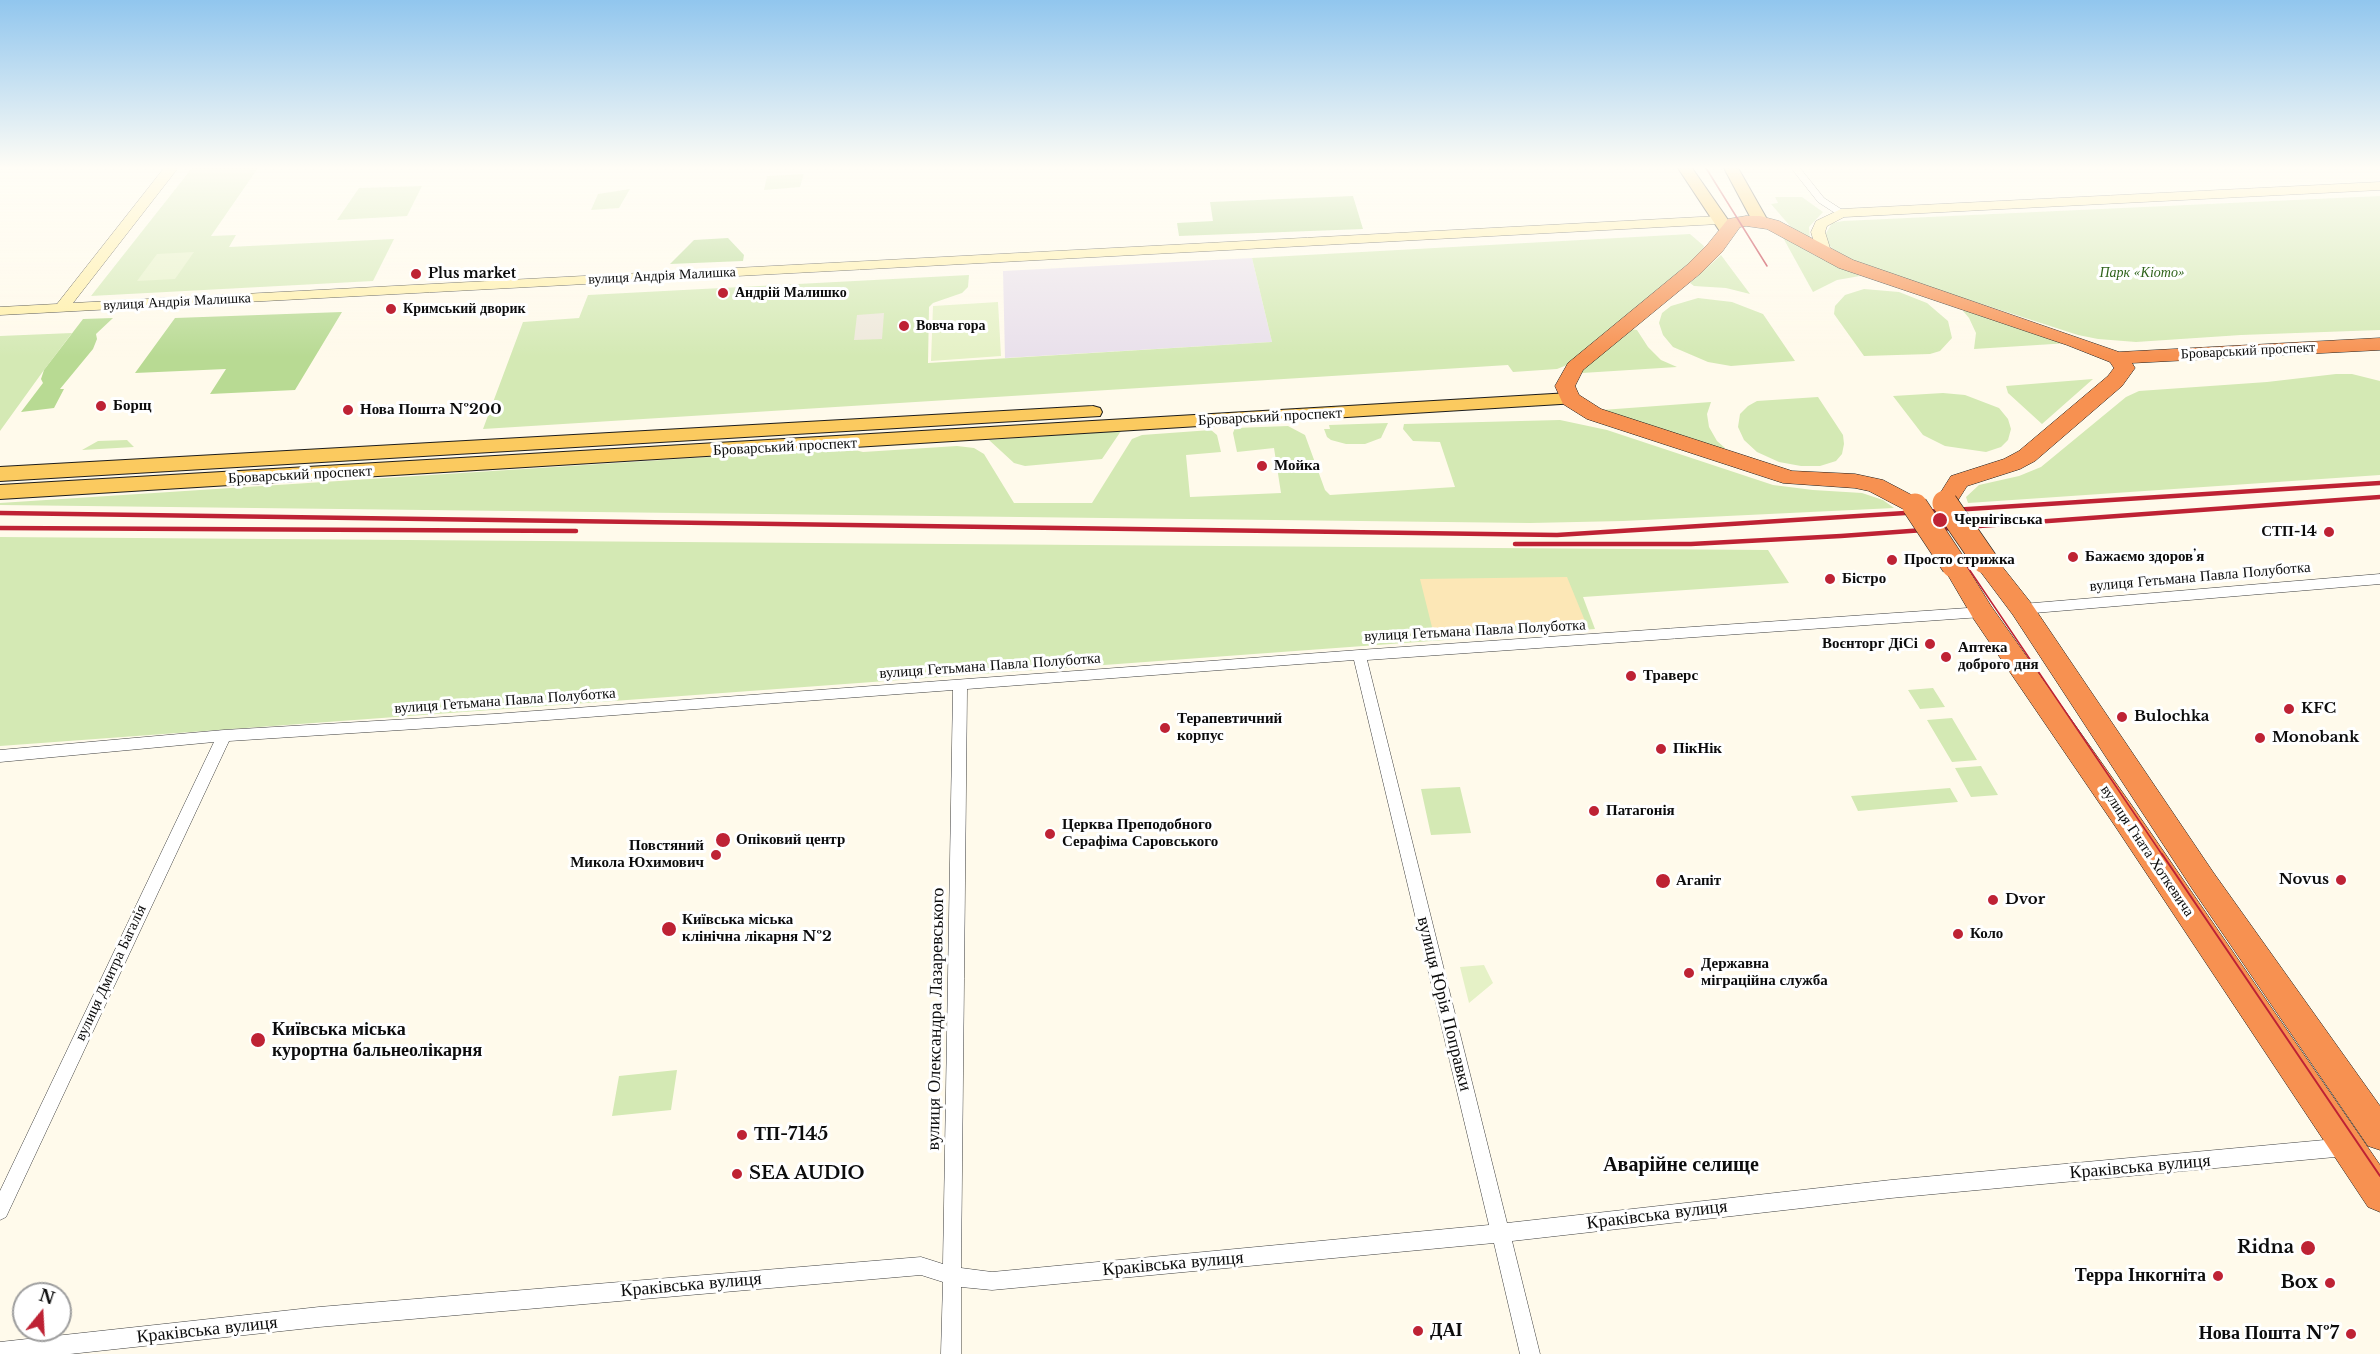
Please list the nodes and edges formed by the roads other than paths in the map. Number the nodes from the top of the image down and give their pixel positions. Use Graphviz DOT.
graph roads {
  1 [pos="119,231"];
  2 [pos="1599,231"];
  3 [pos="1721,231"];
  4 [pos="1786,231"];
  5 [pos="1818,231"];
  6 [pos="1831,258"];
  7 [pos="61,308"];
  8 [pos="0,311"];
  9 [pos="2380,344"];
  10 [pos="2380,356"];
  11 [pos="2121,363"];
  12 [pos="1567,393"];
  13 [pos="0,474"];
  14 [pos="0,492"];
  15 [pos="1948,497"];
  16 [pos="1907,501"];
  17 [pos="2380,579"];
  18 [pos="2022,609"];
  19 [pos="1982,612"];
  20 [pos="1359,655"];
  21 [pos="960,684"];
  22 [pos="224,736"];
  23 [pos="0,756"];
  24 [pos="2380,1134"];
  25 [pos="2348,1147"];
  26 [pos="2380,1195"];
  27 [pos="0,1211"];
  28 [pos="1500,1233"];
  29 [pos="952,1276"];
  30 [pos="0,1352"];
  31 [pos="951,1354"];
  32 [pos="1530,1354"];
  1 -- 7 [label="street"];
  2 -- 7 [label="street, вулиця Андрія Малишка"];
  3 -- 12 [label="highway"];
  4 -- 6 [label="highway"];
  5 -- 6 [label="street"];
  6 -- 11 [label="highway"];
  7 -- 8 [label="street, вулиця Андрія Малишка"];
  9 -- 11 [label="highway, Броварський проспект"];
  10 -- 11 [label="highway, Броварський проспект"];
  11 -- 15 [label="highway"];
  12 -- 13 [label="main road, Броварський проспект"];
  12 -- 14 [label="main road, Броварський проспект"];
  12 -- 16 [label="highway"];
  15 -- 16 [label="highway"];
  15 -- 18 [label="highway, вулиця Гната Хоткевича, bridge"];
  16 -- 19 [label="highway, вулиця Гната Хоткевича, bridge"];
  17 -- 18 [label="street, вулиця Гетьмана Павла Полуботка"];
  18 -- 24 [label="highway, вулиця Гната Хоткевича"];
  19 -- 20 [label="street, вулиця Гетьмана Павла Полуботка"];
  19 -- 25 [label="highway, вулиця Гната Хоткевича"];
  20 -- 21 [label="street, вулиця Гетьмана Павла Полуботка"];
  20 -- 28 [label="street, вулиця Юрія Поправки"];
  21 -- 22 [label="street, вулиця Гетьмана Павла Полуботка"];
  21 -- 29 [label="street, вулиця Олександра Лазаревського"];
  22 -- 23 [label="street, вулиця Гетьмана Павла Полуботка"];
  22 -- 27 [label="street, вулиця Дмитра Багалія"];
  25 -- 26 [label="highway, вулиця Гната Хоткевича"];
  25 -- 28 [label="street, Краківська вулиця"];
  28 -- 29 [label="street, Краківська вулиця"];
  28 -- 32 [label="street, вулиця Юрія Поправки"];
  29 -- 30 [label="street, Краківська вулиця"];
  29 -- 31 [label="street, вулиця Олександра Лазаревського"];
}
